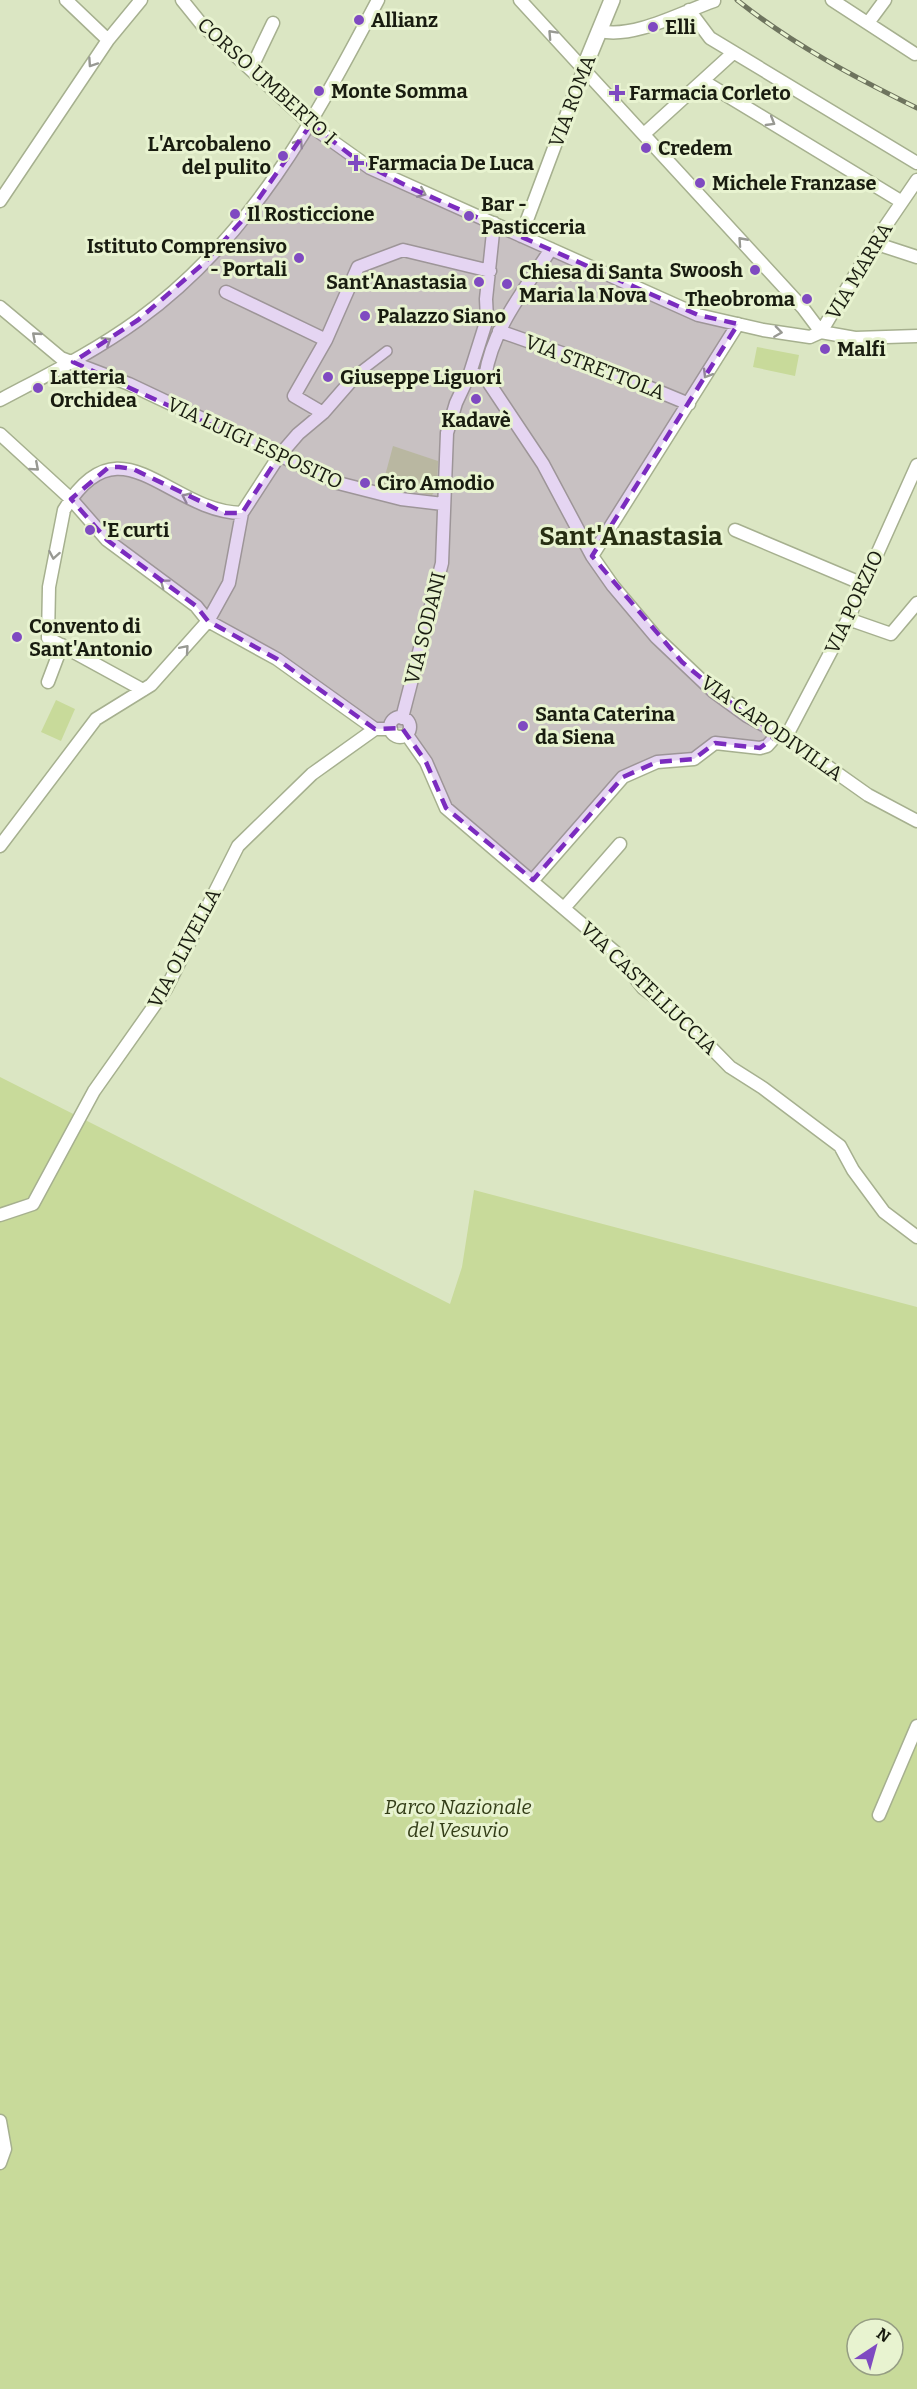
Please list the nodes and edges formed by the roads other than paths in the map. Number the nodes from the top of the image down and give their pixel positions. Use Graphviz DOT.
graph roads {
  1 [pos="66,0"];
  2 [pos="141,0"];
  3 [pos="182,0"];
  4 [pos="378,0"];
  5 [pos="520,0"];
  6 [pos="612,0"];
  7 [pos="832,0"];
  8 [pos="885,0"];
  9 [pos="714,1"];
  10 [pos="689,10"];
  11 [pos="273,23"];
  12 [pos="868,23"];
  13 [pos="600,31"];
  14 [pos="108,40"];
  15 [pos="733,54"];
  16 [pos="915,54"];
  17 [pos="584,68"];
  18 [pos="251,69"];
  19 [pos="703,81"];
  20 [pos="311,124"];
  21 [pos="644,134"];
  22 [pos="917,164"];
  23 [pos="917,180"];
  24 [pos="0,201"];
  25 [pos="902,202"];
  26 [pos="494,223"];
  27 [pos="521,236"];
  28 [pos="874,243"];
  29 [pos="551,249"];
  30 [pos="917,257"];
  31 [pos="490,271"];
  32 [pos="226,292"];
  33 [pos="0,307"];
  34 [pos="738,324"];
  35 [pos="499,331"];
  36 [pos="821,332"];
  37 [pos="917,336"];
  38 [pos="326,340"];
  39 [pos="387,351"];
  40 [pos="73,362"];
  41 [pos="470,373"];
  42 [pos="357,374"];
  43 [pos="484,377"];
  44 [pos="0,400"];
  45 [pos="689,404"];
  46 [pos="323,414"];
  47 [pos="0,434"];
  48 [pos="279,456"];
  49 [pos="917,465"];
  50 [pos="70,499"];
  51 [pos="443,504"];
  52 [pos="242,513"];
  53 [pos="735,530"];
  54 [pos="592,556"];
  55 [pos="863,584"];
  56 [pos="917,603"];
  57 [pos="848,619"];
  58 [pos="208,621"];
  59 [pos="62,645"];
  60 [pos="48,682"];
  61 [pos="143,690"];
  62 [pos="402,718"];
  63 [pos="375,729"];
  64 [pos="391,729"];
  65 [pos="407,735"];
  66 [pos="786,737"];
  67 [pos="917,821"];
  68 [pos="620,844"];
  69 [pos="0,846"];
  70 [pos="533,880"];
  71 [pos="564,908"];
  72 [pos="0,1215"];
  73 [pos="917,1237"];
  74 [pos="917,1726"];
  75 [pos="879,1815"];
  76 [pos="0,2121"];
  77 [pos="0,2163"];
  1 -- 14 [label="street"];
  2 -- 14 [label="street"];
  3 -- 18 [label="street, CORSO UMBERTO I"];
  4 -- 20 [label="street"];
  17 -- 5 [label="street, one-way"];
  6 -- 13 [label="street, VIA ROMA"];
  7 -- 12 [label="street"];
  8 -- 12 [label="street"];
  9 -- 10 [label="street"];
  10 -- 13 [label="street"];
  10 -- 15 [label="street"];
  11 -- 18 [label="street"];
  12 -- 16 [label="street"];
  13 -- 17 [label="street, VIA ROMA"];
  14 -- 24 [label="street, one-way"];
  15 -- 19 [label="street"];
  15 -- 22 [label="street"];
  17 -- 21 [label="street"];
  17 -- 27 [label="street, VIA ROMA"];
  18 -- 20 [label="street, CORSO UMBERTO I"];
  19 -- 21 [label="street"];
  19 -- 25 [label="street, one-way"];
  20 -- 26 [label="street, CORSO UMBERTO I, one-way"];
  40 -- 20 [label="street, one-way"];
  36 -- 21 [label="street, one-way"];
  23 -- 25 [label="street, VIA MARRA"];
  25 -- 28 [label="street, VIA MARRA"];
  26 -- 27 [label="street, CORSO UMBERTO I"];
  26 -- 31 [label="street, VIA SODANI"];
  27 -- 29 [label="street, CORSO UMBERTO I"];
  28 -- 30 [label="street"];
  28 -- 36 [label="street, VIA MARRA"];
  29 -- 34 [label="street, CORSO UMBERTO I"];
  29 -- 35 [label="street"];
  31 -- 38 [label="street"];
  31 -- 41 [label="street, VIA SODANI"];
  32 -- 38 [label="street"];
  40 -- 33 [label="street, VIA LUIGI ESPOSITO, one-way"];
  34 -- 36 [label="street, CORSO UMBERTO I, one-way"];
  34 -- 45 [label="street, one-way"];
  35 -- 43 [label="street"];
  35 -- 45 [label="street, VIA STRETTOLA"];
  36 -- 37 [label="street, CORSO UMBERTO I"];
  38 -- 46 [label="street"];
  39 -- 42 [label="street"];
  40 -- 44 [label="street"];
  40 -- 48 [label="street, VIA LUIGI ESPOSITO"];
  41 -- 43 [label="street"];
  41 -- 51 [label="street, VIA SODANI"];
  42 -- 46 [label="street"];
  43 -- 54 [label="street, VIA CAPODIVILLA"];
  45 -- 54 [label="street"];
  46 -- 48 [label="street"];
  47 -- 50 [label="street, one-way"];
  48 -- 51 [label="street, VIA LUIGI ESPOSITO"];
  48 -- 52 [label="street"];
  49 -- 55 [label="street, VIA PORZIO"];
  52 -- 50 [label="street, one-way"];
  58 -- 50 [label="street, one-way"];
  50 -- 59 [label="street, one-way"];
  51 -- 62 [label="street, VIA SODANI"];
  52 -- 58 [label="street"];
  53 -- 55 [label="street"];
  54 -- 66 [label="street, VIA CAPODIVILLA"];
  55 -- 57 [label="street, VIA PORZIO"];
  56 -- 57 [label="street"];
  57 -- 66 [label="street, VIA PORZIO"];
  61 -- 58 [label="street, one-way"];
  58 -- 63 [label="street"];
  59 -- 60 [label="street"];
  59 -- 61 [label="street"];
  61 -- 69 [label="street"];
  62 -- 64 [label="street"];
  62 -- 65 [label="street"];
  63 -- 64 [label="street"];
  63 -- 72 [label="street, VIA OLIVELLA"];
  64 -- 65 [label="street"];
  65 -- 70 [label="street, VIA CASTELLUCCIA"];
  66 -- 67 [label="street, VIA CAPODIVILLA"];
  66 -- 70 [label="street"];
  68 -- 71 [label="street"];
  70 -- 71 [label="street, VIA CASTELLUCCIA"];
  71 -- 73 [label="street, VIA CASTELLUCCIA"];
  74 -- 75 [label="street"];
  76 -- 77 [label="street"];
}
